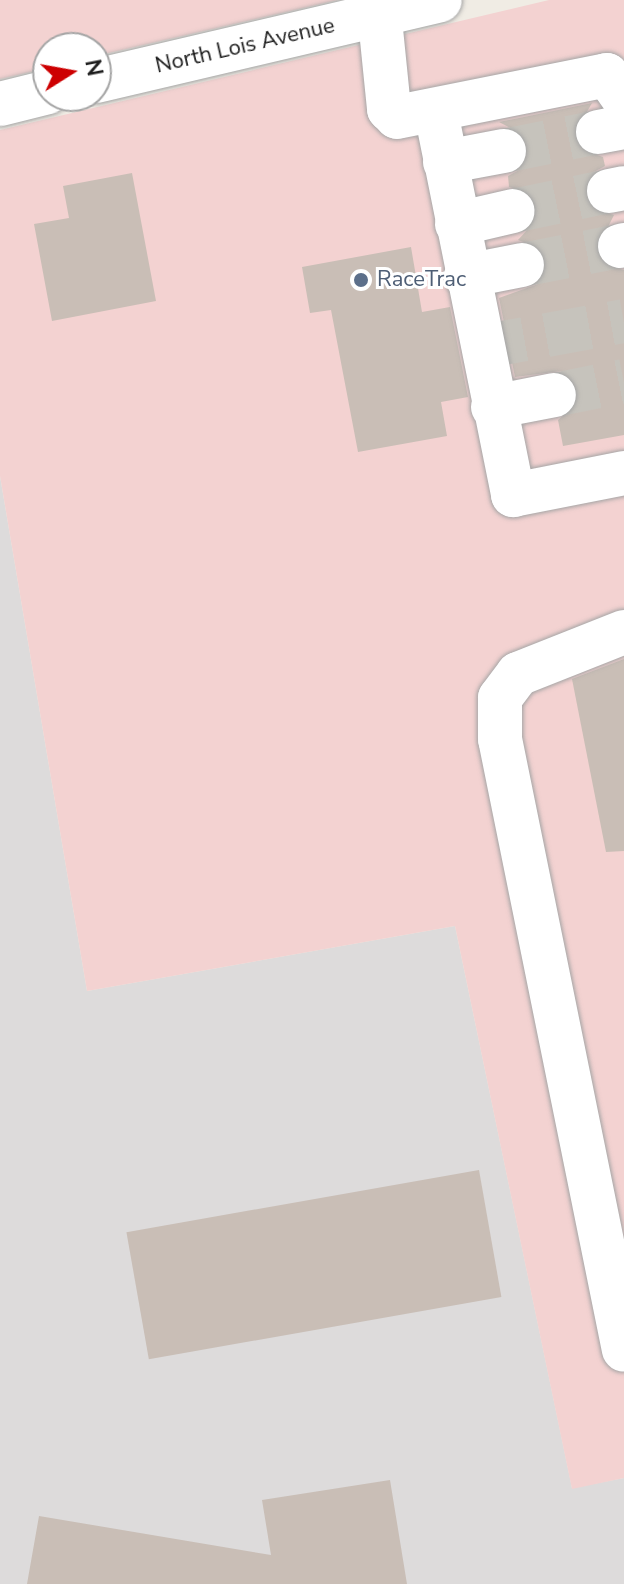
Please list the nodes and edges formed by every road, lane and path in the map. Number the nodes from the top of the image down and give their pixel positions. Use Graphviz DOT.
graph roads {
  1 [pos="440,0"];
  2 [pos="376,8"];
  3 [pos="112,77"];
  4 [pos="32,96"];
  5 [pos="0,104"];
  6 [pos="436,112"];
  7 [pos="615,120"];
  8 [pos="504,151"];
  9 [pos="445,162"];
  10 [pos="513,211"];
  11 [pos="457,224"];
  12 [pos="522,265"];
  13 [pos="466,276"];
  14 [pos="554,395"];
  15 [pos="493,407"];
  16 [pos="624,473"];
  17 [pos="624,632"];
  18 [pos="624,1350"];
  1 -- 2 [label="street, North Lois Avenue"];
  2 -- 3 [label="street, North Lois Avenue"];
  2 -- 6 [label="street"];
  4 -- 5 [label="street"];
  6 -- 7 [label="street"];
  6 -- 9 [label="street"];
  8 -- 9 [label="street"];
  9 -- 11 [label="street"];
  10 -- 11 [label="street"];
  11 -- 13 [label="street"];
  12 -- 13 [label="street"];
  13 -- 15 [label="street"];
  14 -- 15 [label="street"];
  15 -- 16 [label="street"];
  17 -- 18 [label="street"];
}
